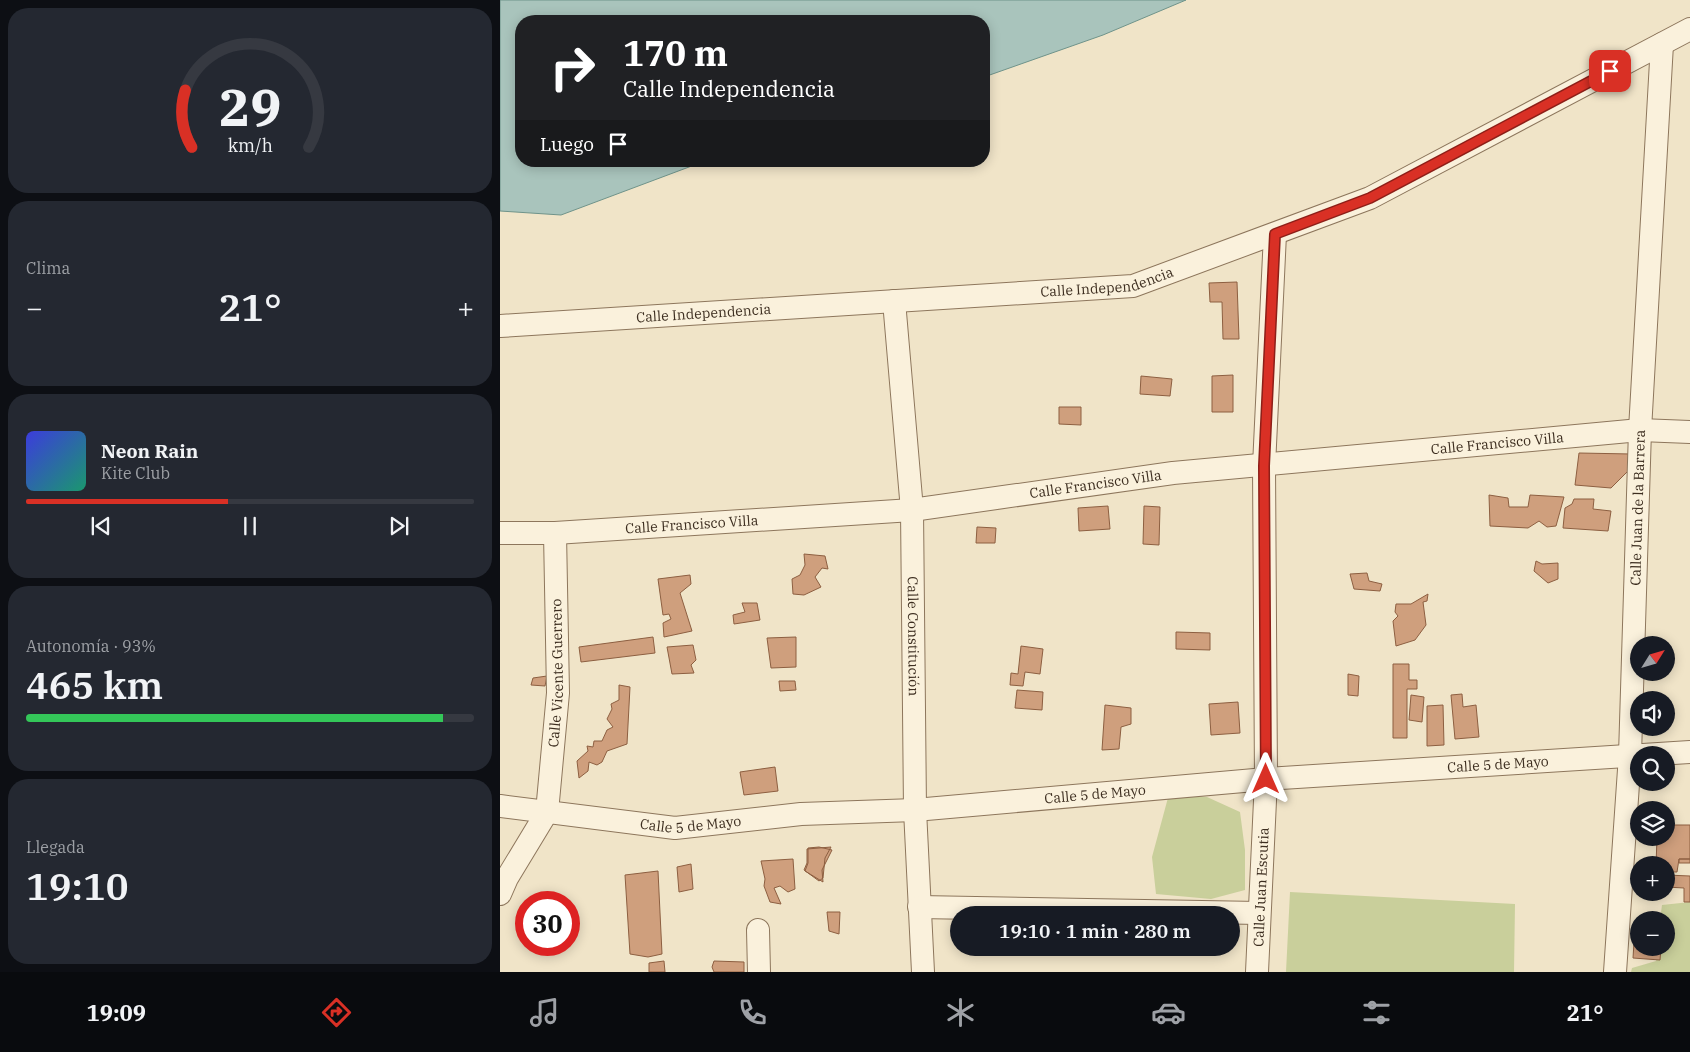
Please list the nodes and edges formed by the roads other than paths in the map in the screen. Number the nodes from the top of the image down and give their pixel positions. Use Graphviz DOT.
graph roads {
  1 [pos="1690,29"];
  2 [pos="1662,44"];
  3 [pos="1275,234"];
  4 [pos="894,301"];
  5 [pos="500,326"];
  6 [pos="1640,430"];
  7 [pos="1690,432"];
  8 [pos="1264,466"];
  9 [pos="912,510"];
  10 [pos="500,533"];
  11 [pos="555,533"];
  12 [pos="1630,746"];
  13 [pos="1690,752"];
  14 [pos="1675,753"];
  15 [pos="1630,755"];
  16 [pos="1266,779"];
  17 [pos="500,806"];
  18 [pos="915,810"];
  19 [pos="547,812"];
  20 [pos="500,894"];
  21 [pos="919,907"];
  22 [pos="1259,913"];
  23 [pos="758,930"];
  24 [pos="759,972"];
  25 [pos="923,972"];
  26 [pos="1257,972"];
  27 [pos="1615,972"];
  1 -- 2 [label="street, Calle Independencia"];
  2 -- 3 [label="street, Calle Independencia"];
  2 -- 6 [label="street, Calle Juan de la Barrera"];
  3 -- 4 [label="street, Calle Independencia"];
  3 -- 8 [label="street, Calle Juan Escutia"];
  4 -- 5 [label="street, Calle Independencia"];
  4 -- 9 [label="street, Calle Constitución"];
  6 -- 7 [label="street, Calle Francisco Villa"];
  6 -- 8 [label="street, Calle Francisco Villa"];
  6 -- 12 [label="street, Calle Juan de la Barrera"];
  8 -- 9 [label="street, Calle Francisco Villa"];
  8 -- 16 [label="street, Calle Juan Escutia"];
  9 -- 11 [label="street, Calle Francisco Villa"];
  9 -- 18 [label="street, Calle Constitución"];
  10 -- 11 [label="street, Calle Francisco Villa"];
  11 -- 19 [label="street, Calle Vicente Guerrero"];
  13 -- 14 [label="street, Calle 5 de Mayo"];
  15 -- 16 [label="street, Calle 5 de Mayo"];
  15 -- 27 [label="street, Calle Juan de la Barrera"];
  16 -- 18 [label="street, Calle 5 de Mayo"];
  16 -- 22 [label="street, Calle Juan Escutia"];
  17 -- 19 [label="street, Calle 5 de Mayo"];
  18 -- 19 [label="street, Calle 5 de Mayo"];
  18 -- 21 [label="street, Calle Constitución"];
  19 -- 20 [label="street"];
  21 -- 22 [label="street"];
  21 -- 25 [label="street, Calle Constitución"];
  22 -- 26 [label="street, Calle Juan Escutia"];
  23 -- 24 [label="street"];
}
